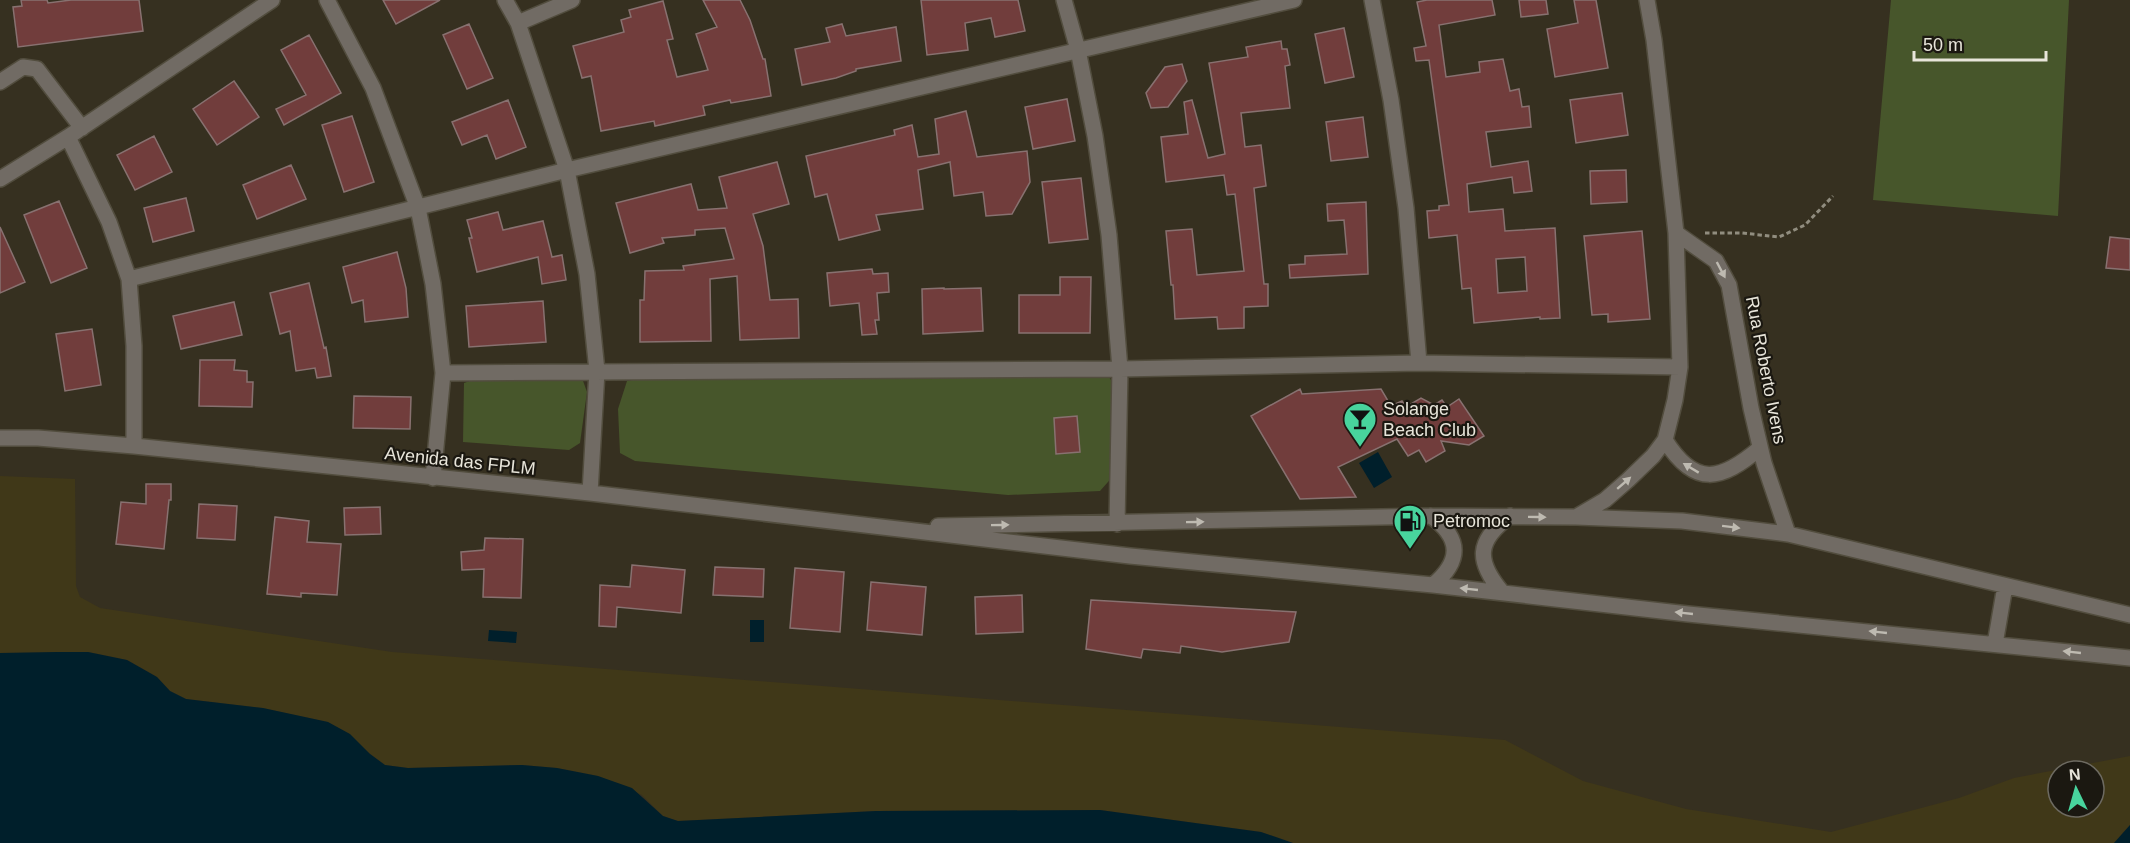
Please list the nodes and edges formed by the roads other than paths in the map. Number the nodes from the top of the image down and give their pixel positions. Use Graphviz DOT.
graph roads {
  1 [pos="272,0"];
  2 [pos="327,0"];
  3 [pos="505,0"];
  4 [pos="572,0"];
  5 [pos="1064,0"];
  6 [pos="1294,0"];
  7 [pos="1372,0"];
  8 [pos="1647,0"];
  9 [pos="518,23"];
  10 [pos="1078,50"];
  11 [pos="0,82"];
  12 [pos="82,128"];
  13 [pos="68,137"];
  14 [pos="567,170"];
  15 [pos="0,179"];
  16 [pos="418,208"];
  17 [pos="1677,233"];
  18 [pos="129,279"];
  19 [pos="1419,363"];
  20 [pos="1680,367"];
  21 [pos="1120,369"];
  22 [pos="597,371"];
  23 [pos="442,373"];
  24 [pos="0,428"];
  25 [pos="0,438"];
  26 [pos="38,438"];
  27 [pos="1665,440"];
  28 [pos="134,446"];
  29 [pos="1761,448"];
  30 [pos="433,478"];
  31 [pos="590,493"];
  32 [pos="1431,516"];
  33 [pos="1510,516"];
  34 [pos="1576,517"];
  35 [pos="1117,524"];
  36 [pos="878,526"];
  37 [pos="1788,534"];
  38 [pos="1434,585"];
  39 [pos="2006,586"];
  40 [pos="1502,592"];
  41 [pos="2130,615"];
  42 [pos="1995,644"];
  43 [pos="2130,658"];
  1 -- 12 [label="street"];
  2 -- 16 [label="street"];
  3 -- 9 [label="street"];
  4 -- 9 [label="street"];
  5 -- 10 [label="street"];
  6 -- 10 [label="street"];
  7 -- 19 [label="street"];
  8 -- 17 [label="street"];
  9 -- 14 [label="street"];
  10 -- 14 [label="street"];
  10 -- 21 [label="street"];
  11 -- 12 [label="street"];
  12 -- 13 [label="street"];
  13 -- 15 [label="street"];
  13 -- 18 [label="street"];
  14 -- 16 [label="street"];
  14 -- 22 [label="street"];
  16 -- 18 [label="street"];
  16 -- 23 [label="street"];
  17 -- 20 [label="street"];
  17 -- 29 [label="street, Rua Roberto Ivens, one-way"];
  18 -- 28 [label="street"];
  19 -- 20 [label="street"];
  19 -- 21 [label="street"];
  20 -- 27 [label="street"];
  21 -- 22 [label="street"];
  21 -- 35 [label="street"];
  22 -- 23 [label="street"];
  22 -- 31 [label="street"];
  23 -- 30 [label="street"];
  24 -- 26 [label="street, Avenida das FPLM"];
  25 -- 26 [label="street, Avenida das FPLM"];
  26 -- 28 [label="street, Avenida das FPLM"];
  29 -- 27 [label="street, one-way"];
  34 -- 27 [label="street, one-way"];
  28 -- 30 [label="street, Avenida das FPLM"];
  29 -- 37 [label="street, Rua Roberto Ivens"];
  30 -- 31 [label="street, Avenida das FPLM"];
  31 -- 36 [label="street, Avenida das FPLM"];
  32 -- 33 [label="street"];
  35 -- 32 [label="street, one-way"];
  32 -- 38 [label="street"];
  33 -- 34 [label="street, one-way"];
  33 -- 40 [label="street"];
  34 -- 37 [label="street, one-way"];
  36 -- 35 [label="street, one-way"];
  36 -- 38 [label="street"];
  37 -- 39 [label="street"];
  40 -- 38 [label="street, one-way"];
  39 -- 41 [label="street"];
  39 -- 42 [label="street"];
  42 -- 40 [label="street, one-way"];
  43 -- 42 [label="street, one-way"];
}
